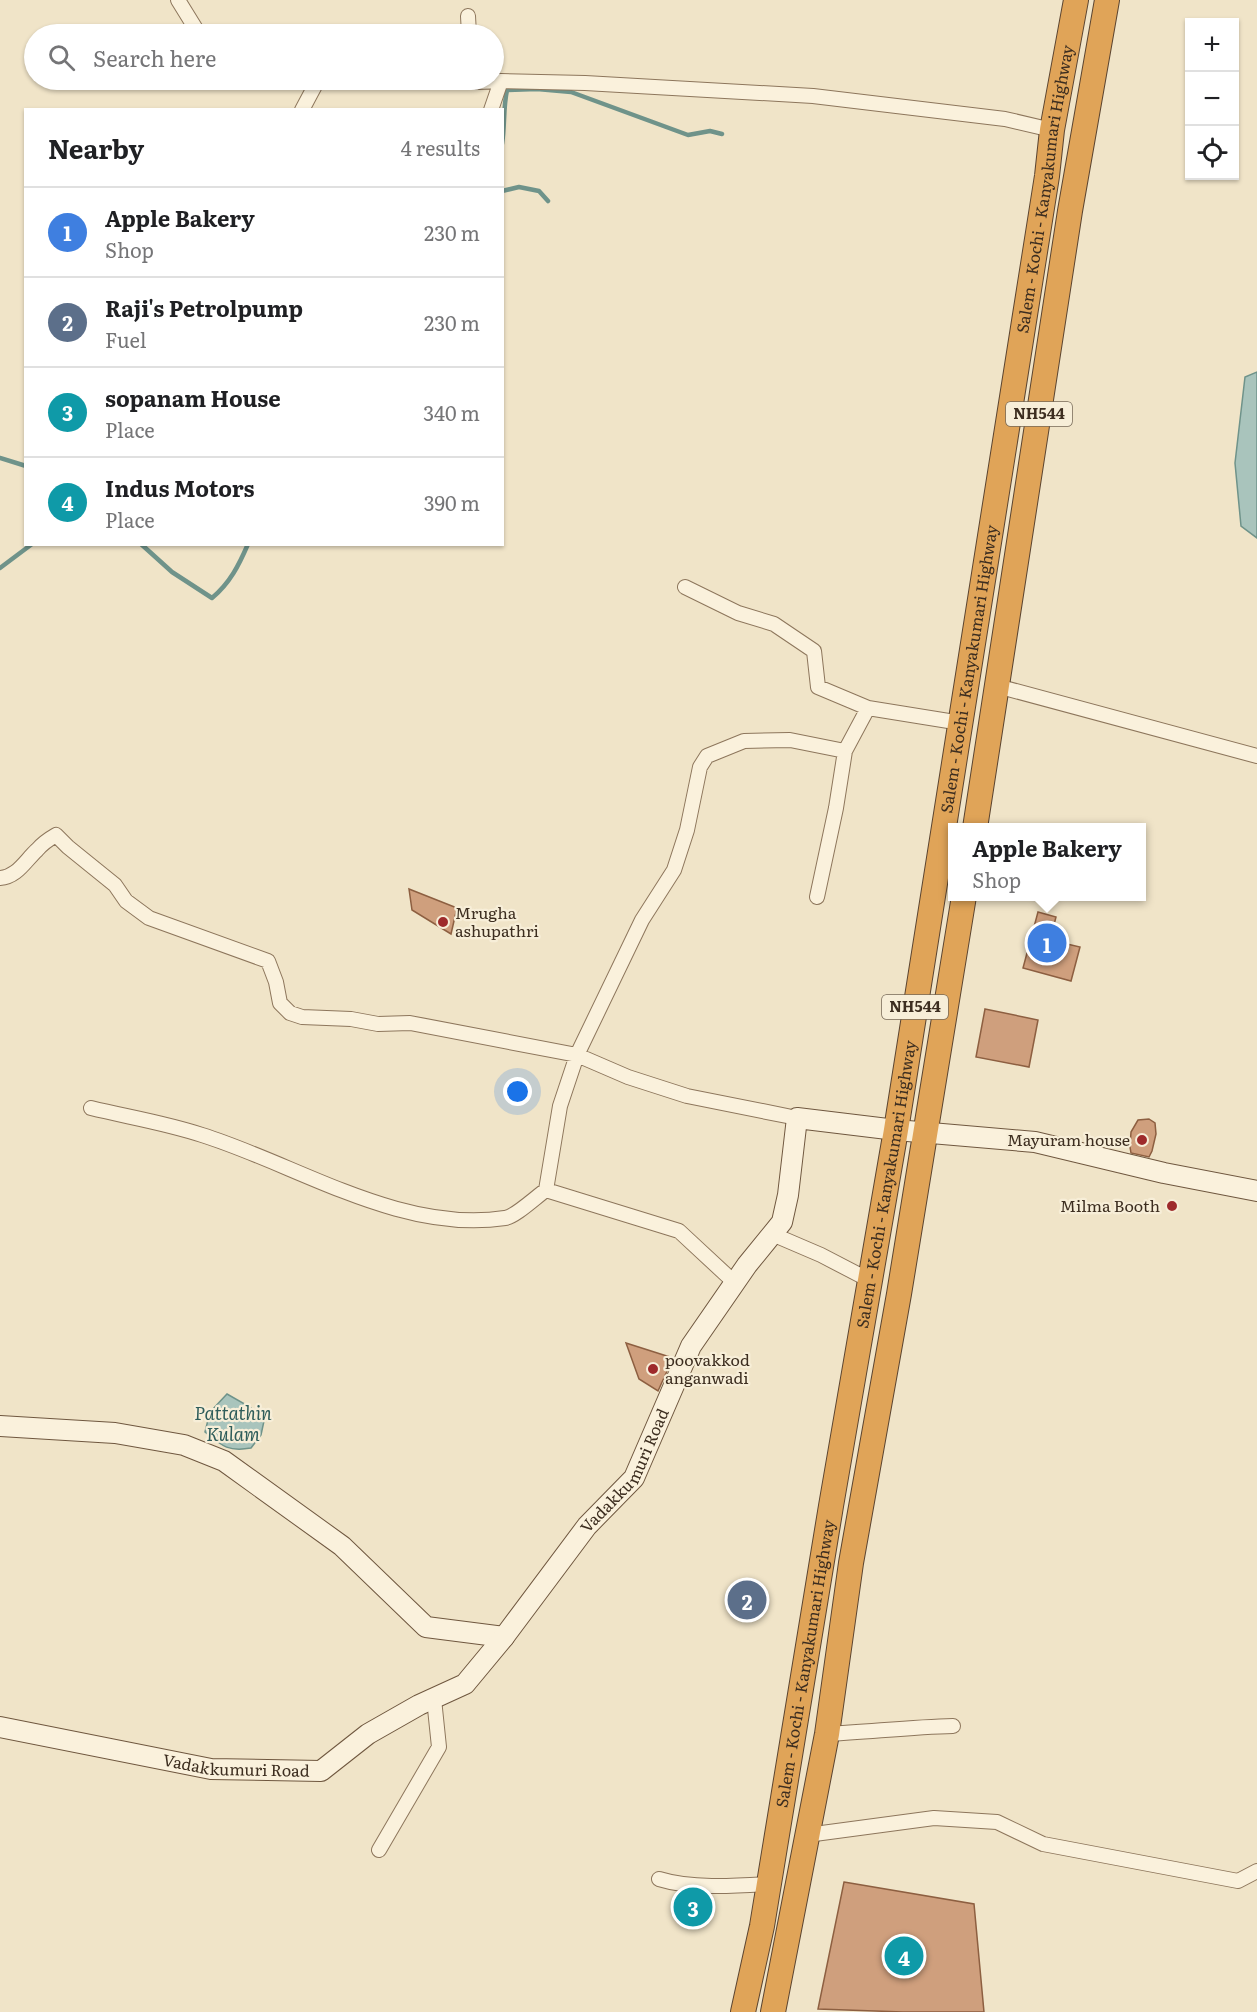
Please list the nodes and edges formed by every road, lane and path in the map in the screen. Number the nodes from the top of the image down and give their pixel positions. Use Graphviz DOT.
graph roads {
  1 [pos="178,0"];
  2 [pos="1076,0"];
  3 [pos="1107,0"];
  4 [pos="468,16"];
  5 [pos="193,24"];
  6 [pos="468,24"];
  7 [pos="504,81"];
  8 [pos="313,90"];
  9 [pos="498,90"];
  10 [pos="303,108"];
  11 [pos="493,108"];
  12 [pos="1052,129"];
  13 [pos="685,587"];
  14 [pos="998,686"];
  15 [pos="868,708"];
  16 [pos="961,723"];
  17 [pos="845,751"];
  18 [pos="1257,756"];
  19 [pos="976,823"];
  20 [pos="0,878"];
  21 [pos="817,897"];
  22 [pos="963,901"];
  23 [pos="577,1055"];
  24 [pos="91,1108"];
  25 [pos="796,1118"];
  26 [pos="896,1130"];
  27 [pos="926,1132"];
  28 [pos="546,1190"];
  29 [pos="1257,1191"];
  30 [pos="772,1234"];
  31 [pos="871,1281"];
  32 [pos="735,1283"];
  33 [pos="0,1426"];
  34 [pos="504,1637"];
  35 [pos="434,1699"];
  36 [pos="953,1726"];
  37 [pos="0,1727"];
  38 [pos="827,1734"];
  39 [pos="807,1835"];
  40 [pos="379,1850"];
  41 [pos="1257,1871"];
  42 [pos="659,1879"];
  43 [pos="768,1884"];
  44 [pos="743,2012"];
  45 [pos="773,2012"];
  1 -- 5 [label="street"];
  2 -- 12 [label="highway, Salem - Kochi - Kanyakumari Highway / NH544"];
  3 -- 14 [label="highway, Salem - Kochi - Kanyakumari Highway / NH544"];
  4 -- 6 [label="street"];
  7 -- 12 [label="street"];
  8 -- 10 [label="street"];
  9 -- 11 [label="street"];
  12 -- 16 [label="highway, Salem - Kochi - Kanyakumari Highway / NH544"];
  13 -- 15 [label="street"];
  14 -- 18 [label="street"];
  14 -- 19 [label="highway, Salem - Kochi - Kanyakumari Highway / NH544"];
  15 -- 16 [label="street"];
  15 -- 17 [label="street"];
  16 -- 26 [label="highway, Salem - Kochi - Kanyakumari Highway / NH544"];
  17 -- 21 [label="street"];
  17 -- 23 [label="street"];
  20 -- 23 [label="street"];
  22 -- 27 [label="highway, Salem - Kochi - Kanyakumari Highway / NH544"];
  23 -- 25 [label="street"];
  23 -- 28 [label="street"];
  24 -- 28 [label="street"];
  25 -- 26 [label="street"];
  25 -- 30 [label="street, Vadakkumuri Road"];
  26 -- 27 [label="street"];
  26 -- 31 [label="highway, Salem - Kochi - Kanyakumari Highway / NH544"];
  27 -- 29 [label="street"];
  27 -- 38 [label="highway, Salem - Kochi - Kanyakumari Highway / NH544"];
  28 -- 32 [label="street"];
  30 -- 31 [label="street"];
  30 -- 32 [label="street, Vadakkumuri Road"];
  31 -- 43 [label="highway, Salem - Kochi - Kanyakumari Highway / NH544"];
  32 -- 34 [label="street, Vadakkumuri Road"];
  33 -- 34 [label="street"];
  34 -- 35 [label="street, Vadakkumuri Road"];
  35 -- 37 [label="street, Vadakkumuri Road"];
  35 -- 40 [label="street"];
  36 -- 38 [label="street"];
  38 -- 39 [label="highway, Salem - Kochi - Kanyakumari Highway / NH544"];
  39 -- 41 [label="street"];
  39 -- 45 [label="highway, Salem - Kochi - Kanyakumari Highway / NH544"];
  42 -- 43 [label="street"];
  43 -- 44 [label="highway, Salem - Kochi - Kanyakumari Highway / NH544"];
}
